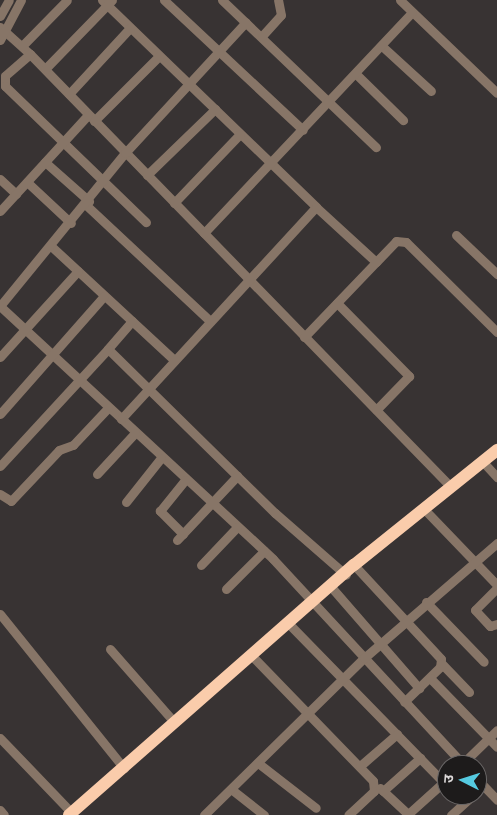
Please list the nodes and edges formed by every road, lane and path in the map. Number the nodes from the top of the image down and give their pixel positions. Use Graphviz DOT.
graph roads {
  1 [pos="9,0"];
  2 [pos="21,0"];
  3 [pos="66,0"];
  4 [pos="164,0"];
  5 [pos="222,0"];
  6 [pos="278,0"];
  7 [pos="400,0"];
  8 [pos="107,2"];
  9 [pos="412,12"];
  10 [pos="0,16"];
  11 [pos="246,22"];
  12 [pos="130,28"];
  13 [pos="4,30"];
  14 [pos="262,36"];
  15 [pos="0,40"];
  16 [pos="22,46"];
  17 [pos="383,47"];
  18 [pos="219,51"];
  19 [pos="30,54"];
  20 [pos="159,56"];
  21 [pos="45,69"];
  22 [pos="356,74"];
  23 [pos="189,83"];
  24 [pos="431,91"];
  25 [pos="497,93"];
  26 [pos="69,94"];
  27 [pos="329,102"];
  28 [pos="215,109"];
  29 [pos="91,118"];
  30 [pos="403,120"];
  31 [pos="302,130"];
  32 [pos="240,134"];
  33 [pos="63,142"];
  34 [pos="376,147"];
  35 [pos="126,154"];
  36 [pos="45,162"];
  37 [pos="272,162"];
  38 [pos="148,175"];
  39 [pos="0,179"];
  40 [pos="105,181"];
  41 [pos="27,182"];
  42 [pos="16,194"];
  43 [pos="87,203"];
  44 [pos="174,203"];
  45 [pos="316,207"];
  46 [pos="0,211"];
  47 [pos="71,222"];
  48 [pos="146,222"];
  49 [pos="204,233"];
  50 [pos="456,235"];
  51 [pos="51,246"];
  52 [pos="376,262"];
  53 [pos="78,271"];
  54 [pos="497,274"];
  55 [pos="247,279"];
  56 [pos="104,296"];
  57 [pos="337,303"];
  58 [pos="0,306"];
  59 [pos="132,321"];
  60 [pos="210,321"];
  61 [pos="25,328"];
  62 [pos="497,332"];
  63 [pos="304,337"];
  64 [pos="108,350"];
  65 [pos="52,354"];
  66 [pos="0,357"];
  67 [pos="174,360"];
  68 [pos="81,381"];
  69 [pos="148,388"];
  70 [pos="108,408"];
  71 [pos="376,410"];
  72 [pos="0,414"];
  73 [pos="121,419"];
  74 [pos="136,433"];
  75 [pos="497,450"];
  76 [pos="161,458"];
  77 [pos="483,462"];
  78 [pos="0,466"];
  79 [pos="97,474"];
  80 [pos="237,476"];
  81 [pos="497,478"];
  82 [pos="185,480"];
  83 [pos="449,485"];
  84 [pos="0,494"];
  85 [pos="126,502"];
  86 [pos="210,503"];
  87 [pos="423,508"];
  88 [pos="237,527"];
  89 [pos="497,543"];
  90 [pos="264,551"];
  91 [pos="476,562"];
  92 [pos="201,565"];
  93 [pos="354,565"];
  94 [pos="346,575"];
  95 [pos="497,586"];
  96 [pos="332,588"];
  97 [pos="226,589"];
  98 [pos="315,602"];
  99 [pos="426,602"];
  100 [pos="0,614"];
  101 [pos="404,621"];
  102 [pos="289,624"];
  103 [pos="497,624"];
  104 [pos="379,644"];
  105 [pos="110,649"];
  106 [pos="252,656"];
  107 [pos="364,658"];
  108 [pos="484,662"];
  109 [pos="442,664"];
  110 [pos="430,678"];
  111 [pos="341,682"];
  112 [pos="419,688"];
  113 [pos="469,692"];
  114 [pos="404,702"];
  115 [pos="308,713"];
  116 [pos="175,723"];
  117 [pos="497,730"];
  118 [pos="397,734"];
  119 [pos="0,738"];
  120 [pos="489,738"];
  121 [pos="497,747"];
  122 [pos="454,755"];
  123 [pos="472,755"];
  124 [pos="420,758"];
  125 [pos="258,763"];
  126 [pos="360,766"];
  127 [pos="124,768"];
  128 [pos="437,774"];
  129 [pos="376,785"];
  130 [pos="231,788"];
  131 [pos="437,788"];
  132 [pos="383,792"];
  133 [pos="487,792"];
  134 [pos="497,800"];
  135 [pos="462,805"];
  136 [pos="316,808"];
  137 [pos="0,810"];
  138 [pos="70,814"];
  139 [pos="4,815"];
  140 [pos="204,815"];
  141 [pos="264,815"];
  142 [pos="348,815"];
  143 [pos="408,815"];
  144 [pos="451,815"];
  1 -- 10 [label="street"];
  2 -- 13 [label="street"];
  3 -- 16 [label="street"];
  4 -- 18 [label="street"];
  5 -- 11 [label="street"];
  6 -- 14 [label="street"];
  7 -- 9 [label="street"];
  8 -- 12 [label="street"];
  8 -- 21 [label="street"];
  9 -- 17 [label="street"];
  9 -- 25 [label="street"];
  11 -- 14 [label="street"];
  11 -- 18 [label="street"];
  12 -- 20 [label="street"];
  12 -- 26 [label="street"];
  13 -- 15 [label="street"];
  13 -- 16 [label="street"];
  14 -- 27 [label="street"];
  16 -- 19 [label="street"];
  17 -- 22 [label="street"];
  17 -- 24 [label="street"];
  18 -- 23 [label="street"];
  18 -- 31 [label="street"];
  19 -- 21 [label="street"];
  19 -- 33 [label="street"];
  20 -- 23 [label="street"];
  20 -- 29 [label="street"];
  21 -- 26 [label="street"];
  22 -- 27 [label="street"];
  22 -- 30 [label="street"];
  23 -- 28 [label="street"];
  23 -- 35 [label="street"];
  26 -- 29 [label="street"];
  27 -- 31 [label="street"];
  27 -- 34 [label="street"];
  28 -- 32 [label="street"];
  28 -- 38 [label="street"];
  29 -- 33 [label="street"];
  29 -- 35 [label="street"];
  31 -- 37 [label="street"];
  32 -- 37 [label="street"];
  32 -- 44 [label="street"];
  33 -- 36 [label="street"];
  33 -- 40 [label="street"];
  35 -- 38 [label="street"];
  35 -- 40 [label="street"];
  36 -- 41 [label="street"];
  36 -- 43 [label="street"];
  37 -- 45 [label="street"];
  37 -- 49 [label="street"];
  38 -- 44 [label="street"];
  39 -- 42 [label="street"];
  40 -- 43 [label="street"];
  40 -- 48 [label="street"];
  41 -- 42 [label="street"];
  41 -- 47 [label="street"];
  42 -- 46 [label="street"];
  43 -- 47 [label="street"];
  43 -- 60 [label="street"];
  44 -- 49 [label="street"];
  45 -- 52 [label="street"];
  45 -- 55 [label="street"];
  47 -- 51 [label="street"];
  49 -- 55 [label="street"];
  50 -- 54 [label="street"];
  51 -- 53 [label="street"];
  51 -- 58 [label="street"];
  52 -- 57 [label="street"];
  52 -- 62 [label="street"];
  53 -- 56 [label="street"];
  53 -- 61 [label="street"];
  55 -- 60 [label="street"];
  55 -- 63 [label="street"];
  56 -- 59 [label="street"];
  56 -- 65 [label="street"];
  57 -- 63 [label="street"];
  57 -- 71 [label="street"];
  58 -- 61 [label="street"];
  59 -- 64 [label="street"];
  59 -- 67 [label="street"];
  60 -- 67 [label="street"];
  61 -- 65 [label="street"];
  61 -- 66 [label="street"];
  63 -- 71 [label="street"];
  64 -- 68 [label="street"];
  64 -- 69 [label="street"];
  65 -- 68 [label="street"];
  65 -- 72 [label="street"];
  67 -- 69 [label="street"];
  68 -- 70 [label="street"];
  68 -- 78 [label="street"];
  69 -- 73 [label="street"];
  69 -- 80 [label="street"];
  70 -- 73 [label="street"];
  70 -- 84 [label="street"];
  71 -- 83 [label="street"];
  73 -- 74 [label="street"];
  74 -- 76 [label="street"];
  74 -- 79 [label="street"];
  75 -- 77 [label="highway"];
  76 -- 82 [label="street"];
  76 -- 85 [label="street"];
  77 -- 81 [label="street"];
  77 -- 83 [label="highway"];
  80 -- 86 [label="street"];
  80 -- 94 [label="street"];
  82 -- 86 [label="street"];
  82 -- 86 [label="street"];
  83 -- 87 [label="highway"];
  86 -- 88 [label="street"];
  87 -- 91 [label="street"];
  87 -- 93 [label="highway"];
  88 -- 90 [label="street"];
  88 -- 92 [label="street"];
  89 -- 91 [label="street"];
  90 -- 97 [label="street"];
  90 -- 98 [label="street"];
  91 -- 95 [label="street"];
  91 -- 99 [label="street"];
  93 -- 94 [label="highway"];
  93 -- 101 [label="street"];
  94 -- 96 [label="highway"];
  95 -- 103 [label="street"];
  96 -- 98 [label="highway"];
  96 -- 104 [label="street"];
  98 -- 102 [label="highway"];
  98 -- 107 [label="street"];
  99 -- 101 [label="street"];
  99 -- 108 [label="street"];
  100 -- 127 [label="street"];
  101 -- 104 [label="street"];
  101 -- 109 [label="street"];
  102 -- 106 [label="highway"];
  102 -- 111 [label="street"];
  104 -- 107 [label="street"];
  104 -- 112 [label="street"];
  105 -- 116 [label="street"];
  106 -- 115 [label="street"];
  106 -- 116 [label="highway"];
  107 -- 111 [label="street"];
  107 -- 114 [label="street"];
  109 -- 110 [label="street"];
  109 -- 113 [label="street"];
  110 -- 112 [label="street"];
  110 -- 120 [label="street"];
  111 -- 115 [label="street"];
  111 -- 118 [label="street"];
  112 -- 114 [label="street"];
  114 -- 122 [label="street"];
  115 -- 125 [label="street"];
  115 -- 126 [label="street"];
  116 -- 127 [label="highway"];
  117 -- 120 [label="street"];
  118 -- 124 [label="street"];
  118 -- 126 [label="street"];
  119 -- 138 [label="street"];
  120 -- 121 [label="street"];
  120 -- 123 [label="street"];
  124 -- 128 [label="street"];
  124 -- 132 [label="street"];
  125 -- 130 [label="street"];
  125 -- 136 [label="street"];
  126 -- 129 [label="street"];
  127 -- 138 [label="highway"];
  129 -- 132 [label="street"];
  129 -- 142 [label="street"];
  130 -- 140 [label="street"];
  130 -- 141 [label="street"];
  131 -- 143 [label="street"];
  132 -- 143 [label="street"];
  133 -- 134 [label="street"];
  135 -- 144 [label="street"];
  137 -- 139 [label="street"];
}
